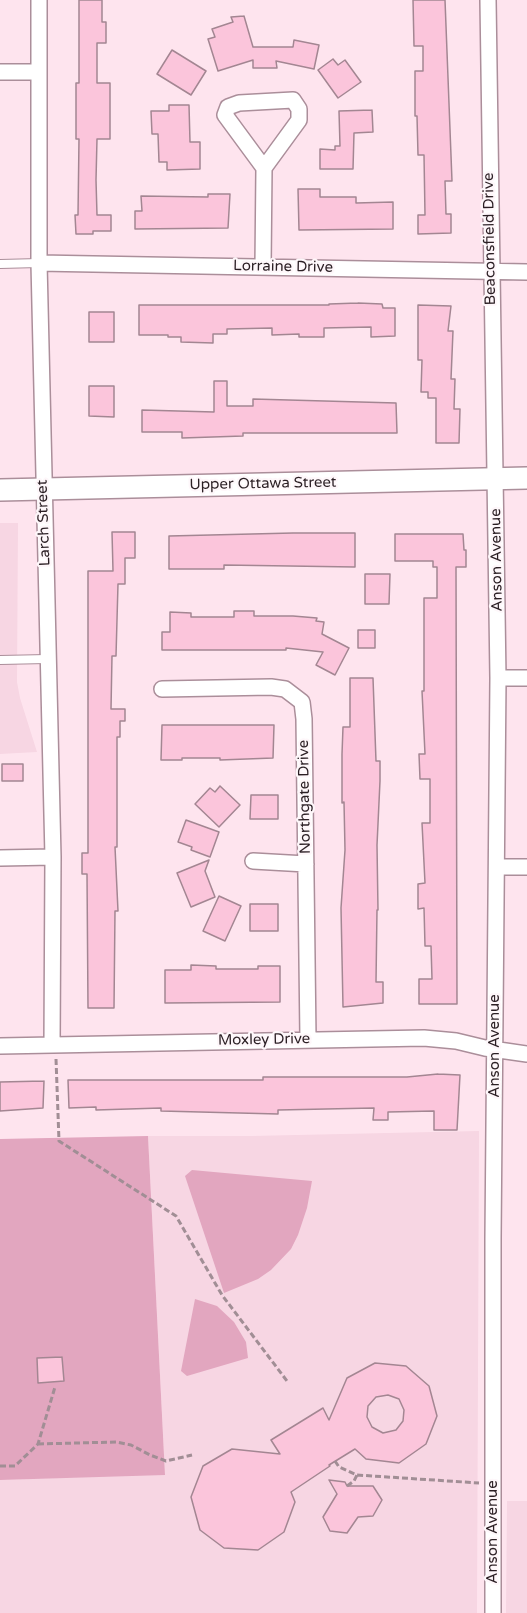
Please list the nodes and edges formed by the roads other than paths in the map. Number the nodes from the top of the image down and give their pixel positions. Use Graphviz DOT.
graph roads {
  1 [pos="39,0"];
  2 [pos="488,0"];
  3 [pos="0,72"];
  4 [pos="38,72"];
  5 [pos="264,168"];
  6 [pos="39,263"];
  7 [pos="0,264"];
  8 [pos="263,266"];
  9 [pos="527,272"];
  10 [pos="490,273"];
  11 [pos="496,478"];
  12 [pos="527,478"];
  13 [pos="0,489"];
  14 [pos="43,489"];
  15 [pos="48,659"];
  16 [pos="0,660"];
  17 [pos="498,678"];
  18 [pos="527,678"];
  19 [pos="162,689"];
  20 [pos="53,857"];
  21 [pos="0,858"];
  22 [pos="253,861"];
  23 [pos="306,864"];
  24 [pos="497,867"];
  25 [pos="527,867"];
  26 [pos="308,1039"];
  27 [pos="52,1045"];
  28 [pos="0,1046"];
  29 [pos="495,1050"];
  30 [pos="527,1054"];
  31 [pos="493,1613"];
  1 -- 4 [label="street, Larch Street"];
  2 -- 10 [label="street, Beaconsfield Drive"];
  3 -- 4 [label="street"];
  4 -- 6 [label="street, Larch Street"];
  5 -- 5 [label="street"];
  5 -- 8 [label="street"];
  6 -- 7 [label="lane"];
  6 -- 8 [label="street, Lorraine Drive"];
  6 -- 14 [label="street, Larch Street"];
  8 -- 10 [label="street, Lorraine Drive"];
  9 -- 10 [label="street, Lorraine Drive"];
  10 -- 11 [label="street, Beaconsfield Drive"];
  11 -- 12 [label="main road, Upper Ottawa Street"];
  11 -- 14 [label="main road, Upper Ottawa Street"];
  11 -- 17 [label="street, Anson Avenue"];
  13 -- 14 [label="main road, Upper Ottawa Street"];
  14 -- 15 [label="street, Larch Street"];
  15 -- 16 [label="lane"];
  15 -- 20 [label="street, Larch Street"];
  17 -- 18 [label="street"];
  17 -- 24 [label="street, Anson Avenue"];
  19 -- 23 [label="street, Northgate Drive"];
  20 -- 21 [label="street"];
  20 -- 27 [label="street, Larch Street"];
  22 -- 23 [label="street"];
  23 -- 26 [label="street, Northgate Drive"];
  24 -- 25 [label="street"];
  24 -- 29 [label="street, Anson Avenue"];
  26 -- 27 [label="street, Moxley Drive"];
  26 -- 29 [label="street, Moxley Drive"];
  27 -- 28 [label="street, Moxley Drive"];
  29 -- 30 [label="street, Moxley Drive"];
  29 -- 31 [label="street, Anson Avenue"];
}
